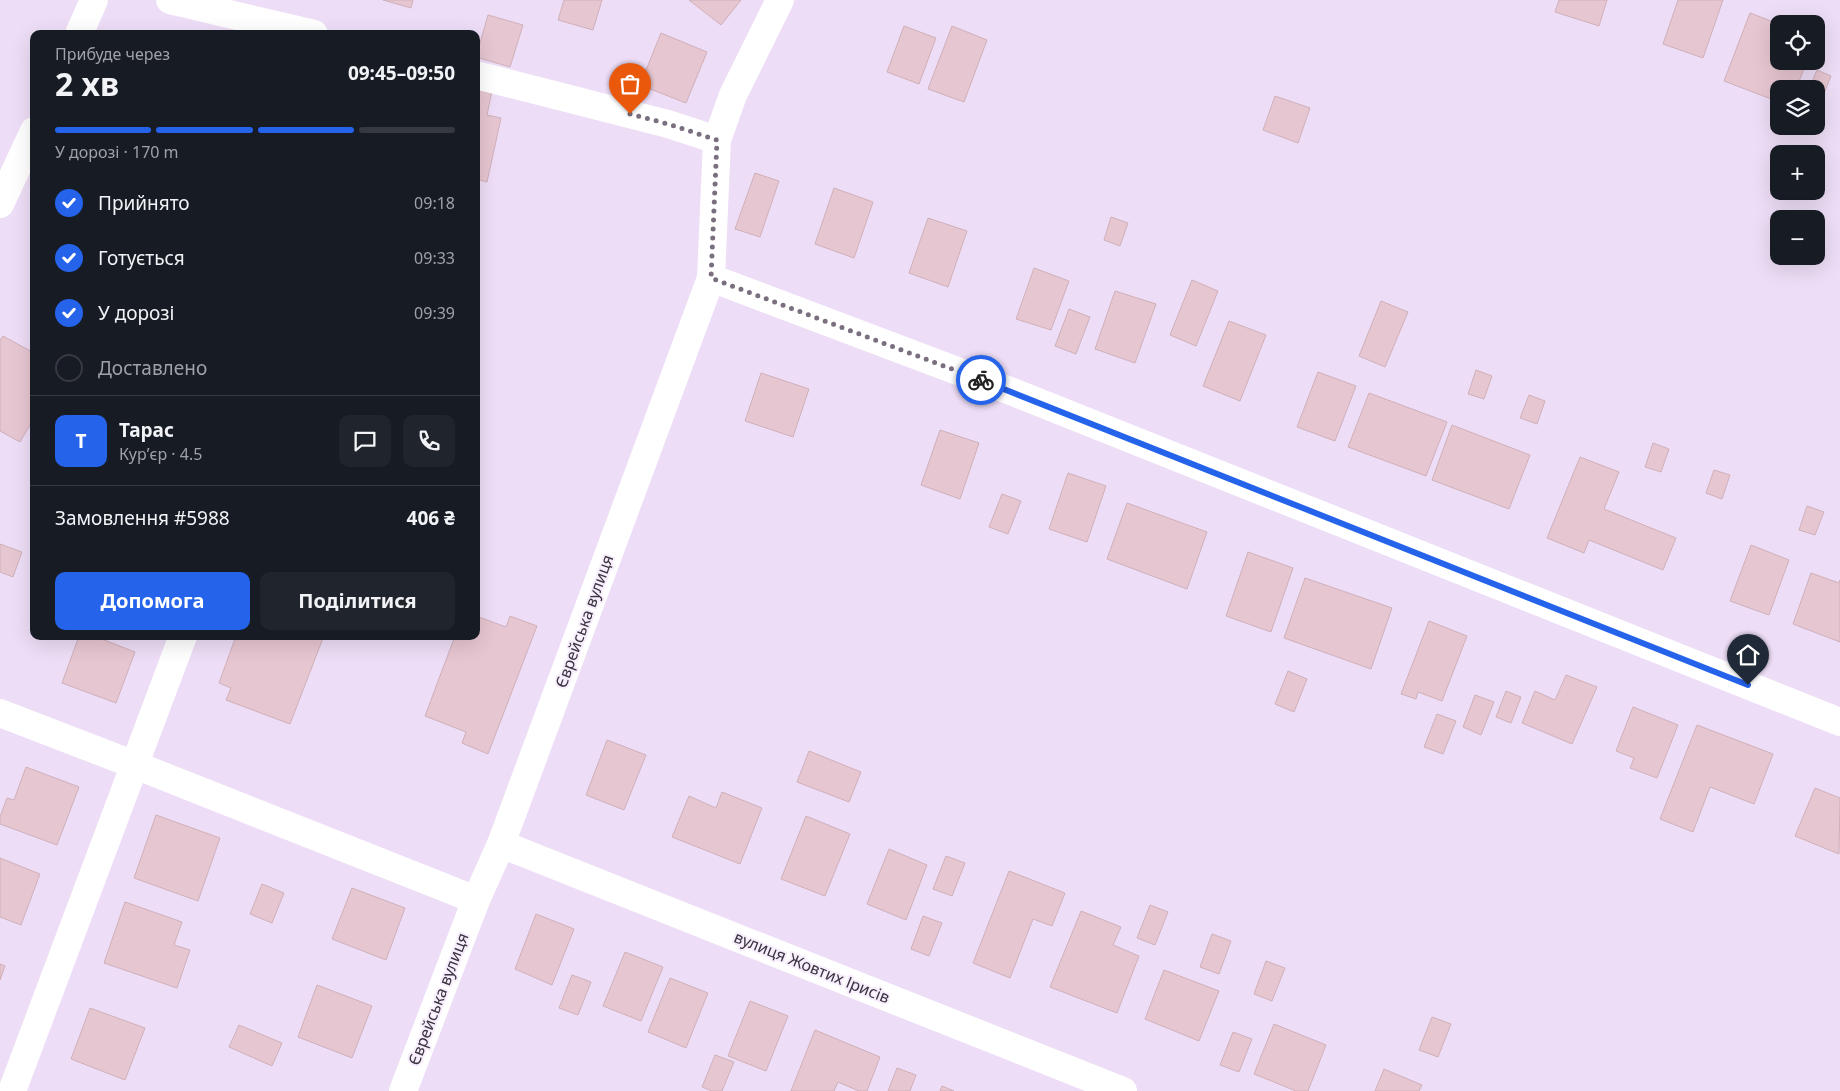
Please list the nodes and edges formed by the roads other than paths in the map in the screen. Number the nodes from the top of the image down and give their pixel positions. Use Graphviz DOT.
graph roads {
  1 [pos="94,0"];
  2 [pos="170,0"];
  3 [pos="780,0"];
  4 [pos="81,30"];
  5 [pos="297,30"];
  6 [pos="480,76"];
  7 [pos="30,140"];
  8 [pos="717,140"];
  9 [pos="0,204"];
  10 [pos="711,278"];
  11 [pos="182,640"];
  12 [pos="0,714"];
  13 [pos="1840,722"];
  14 [pos="135,765"];
  15 [pos="501,844"];
  16 [pos="476,900"];
  17 [pos="12,1091"];
  18 [pos="404,1091"];
  19 [pos="1123,1091"];
  1 -- 4 [label="street"];
  2 -- 5 [label="street"];
  3 -- 8 [label="street, Єврейська вулиця"];
  6 -- 8 [label="street"];
  7 -- 9 [label="street"];
  8 -- 10 [label="street, Єврейська вулиця"];
  10 -- 13 [label="street"];
  10 -- 15 [label="street, Єврейська вулиця"];
  11 -- 14 [label="street"];
  12 -- 14 [label="street"];
  14 -- 16 [label="street"];
  14 -- 17 [label="street"];
  15 -- 16 [label="street, Єврейська вулиця"];
  15 -- 19 [label="street, вулиця Жовтих Ірисів"];
  16 -- 18 [label="street, Єврейська вулиця"];
}
